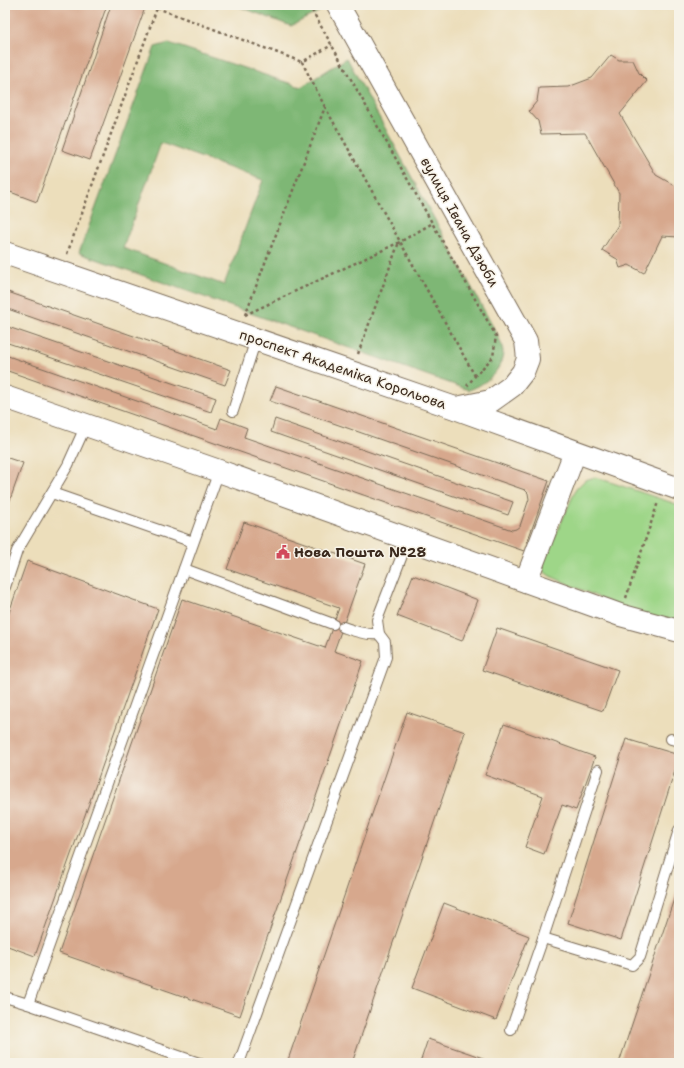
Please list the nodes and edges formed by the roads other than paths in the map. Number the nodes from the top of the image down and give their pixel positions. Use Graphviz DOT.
graph roads {
  1 [pos="338,5"];
  2 [pos="5,253"];
  3 [pos="256,340"];
  4 [pos="5,397"];
  5 [pos="459,400"];
  6 [pos="233,411"];
  7 [pos="86,425"];
  8 [pos="575,452"];
  9 [pos="219,471"];
  10 [pos="679,489"];
  11 [pos="52,493"];
  12 [pos="408,540"];
  13 [pos="193,542"];
  14 [pos="184,569"];
  15 [pos="526,581"];
  16 [pos="5,587"];
  17 [pos="677,633"];
  18 [pos="379,634"];
  19 [pos="598,770"];
  20 [pos="679,830"];
  21 [pos="543,938"];
  22 [pos="5,997"];
  23 [pos="28,1004"];
  24 [pos="511,1030"];
  25 [pos="199,1063"];
  26 [pos="239,1063"];
  1 -- 5 [label="main road, вулиця Івана Дзюби"];
  2 -- 3 [label="main road, проспект Академіка Корольова"];
  3 -- 5 [label="main road, проспект Академіка Корольова"];
  3 -- 6 [label="lane"];
  4 -- 7 [label="main road"];
  5 -- 8 [label="main road, проспект Академіка Корольова"];
  7 -- 9 [label="main road"];
  7 -- 11 [label="lane"];
  8 -- 10 [label="main road, проспект Академіка Корольова"];
  8 -- 15 [label="main road"];
  9 -- 12 [label="main road"];
  9 -- 13 [label="lane"];
  11 -- 13 [label="lane"];
  11 -- 16 [label="lane"];
  12 -- 15 [label="main road"];
  12 -- 18 [label="lane"];
  13 -- 14 [label="lane"];
  14 -- 18 [label="lane"];
  14 -- 23 [label="lane"];
  15 -- 17 [label="main road"];
  18 -- 26 [label="lane"];
  19 -- 21 [label="lane"];
  20 -- 21 [label="lane"];
  21 -- 24 [label="lane"];
  22 -- 23 [label="lane"];
  23 -- 25 [label="lane"];
}
